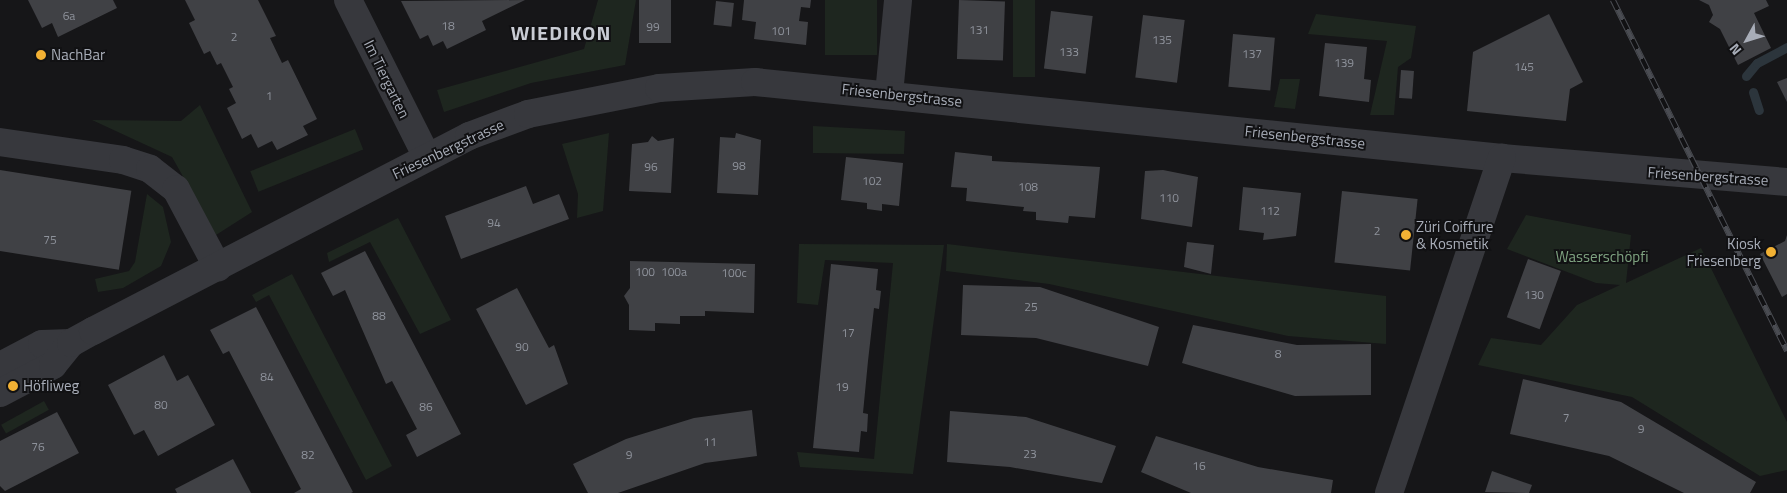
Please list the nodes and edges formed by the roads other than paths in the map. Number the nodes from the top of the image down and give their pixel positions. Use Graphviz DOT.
graph roads {
  1 [pos="348,0"];
  2 [pos="898,0"];
  3 [pos="889,94"];
  4 [pos="0,142"];
  5 [pos="427,157"];
  6 [pos="1502,158"];
  7 [pos="1787,182"];
  8 [pos="218,268"];
  9 [pos="71,343"];
  10 [pos="0,366"];
  11 [pos="0,393"];
  12 [pos="1389,493"];
  1 -- 5 [label="street, Im Tiergarten"];
  2 -- 3 [label="street"];
  3 -- 5 [label="street, Friesenbergstrasse"];
  3 -- 6 [label="street, Friesenbergstrasse"];
  4 -- 8 [label="street"];
  5 -- 8 [label="street, Friesenbergstrasse"];
  6 -- 7 [label="street, Friesenbergstrasse"];
  6 -- 12 [label="street"];
  8 -- 9 [label="street, Friesenbergstrasse"];
  9 -- 10 [label="street, Friesenbergstrasse"];
  9 -- 11 [label="street, Friesenbergstrasse"];
}
